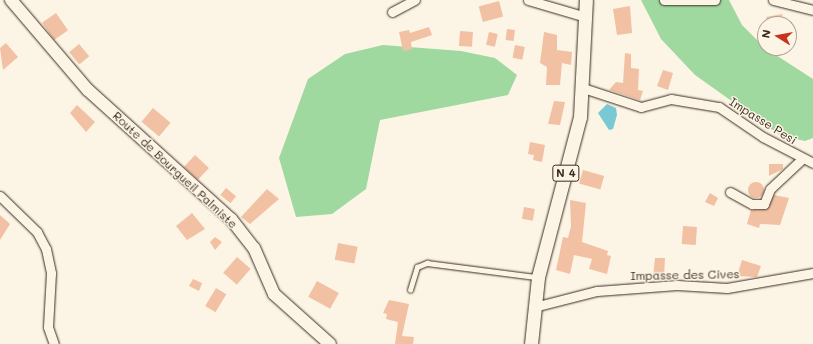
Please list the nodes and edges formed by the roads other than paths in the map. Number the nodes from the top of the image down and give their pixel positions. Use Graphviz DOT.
graph roads {
  1 [pos="11,0"];
  2 [pos="415,0"];
  3 [pos="528,0"];
  4 [pos="586,0"];
  5 [pos="664,0"];
  6 [pos="715,0"];
  7 [pos="773,0"];
  8 [pos="813,10"];
  9 [pos="392,12"];
  10 [pos="586,17"];
  11 [pos="583,88"];
  12 [pos="802,159"];
  13 [pos="813,163"];
  14 [pos="730,192"];
  15 [pos="0,196"];
  16 [pos="813,273"];
  17 [pos="538,277"];
  18 [pos="410,290"];
  19 [pos="534,308"];
  20 [pos="54,344"];
  21 [pos="330,344"];
  22 [pos="531,344"];
  1 -- 21 [label="street, Route de Bourgueil Palmiste"];
  2 -- 9 [label="street"];
  3 -- 10 [label="street"];
  4 -- 10 [label="main road, N 4"];
  5 -- 6 [label="street"];
  7 -- 8 [label="street"];
  10 -- 11 [label="main road, N 4"];
  11 -- 12 [label="street, Impasse Pesi"];
  11 -- 17 [label="main road, N 4"];
  12 -- 13 [label="street, Impasse Pesi"];
  12 -- 14 [label="street"];
  15 -- 20 [label="street"];
  16 -- 19 [label="street, Impasse des Cives"];
  17 -- 18 [label="lane"];
  17 -- 19 [label="main road, N 4"];
  19 -- 22 [label="main road, N 4"];
}
